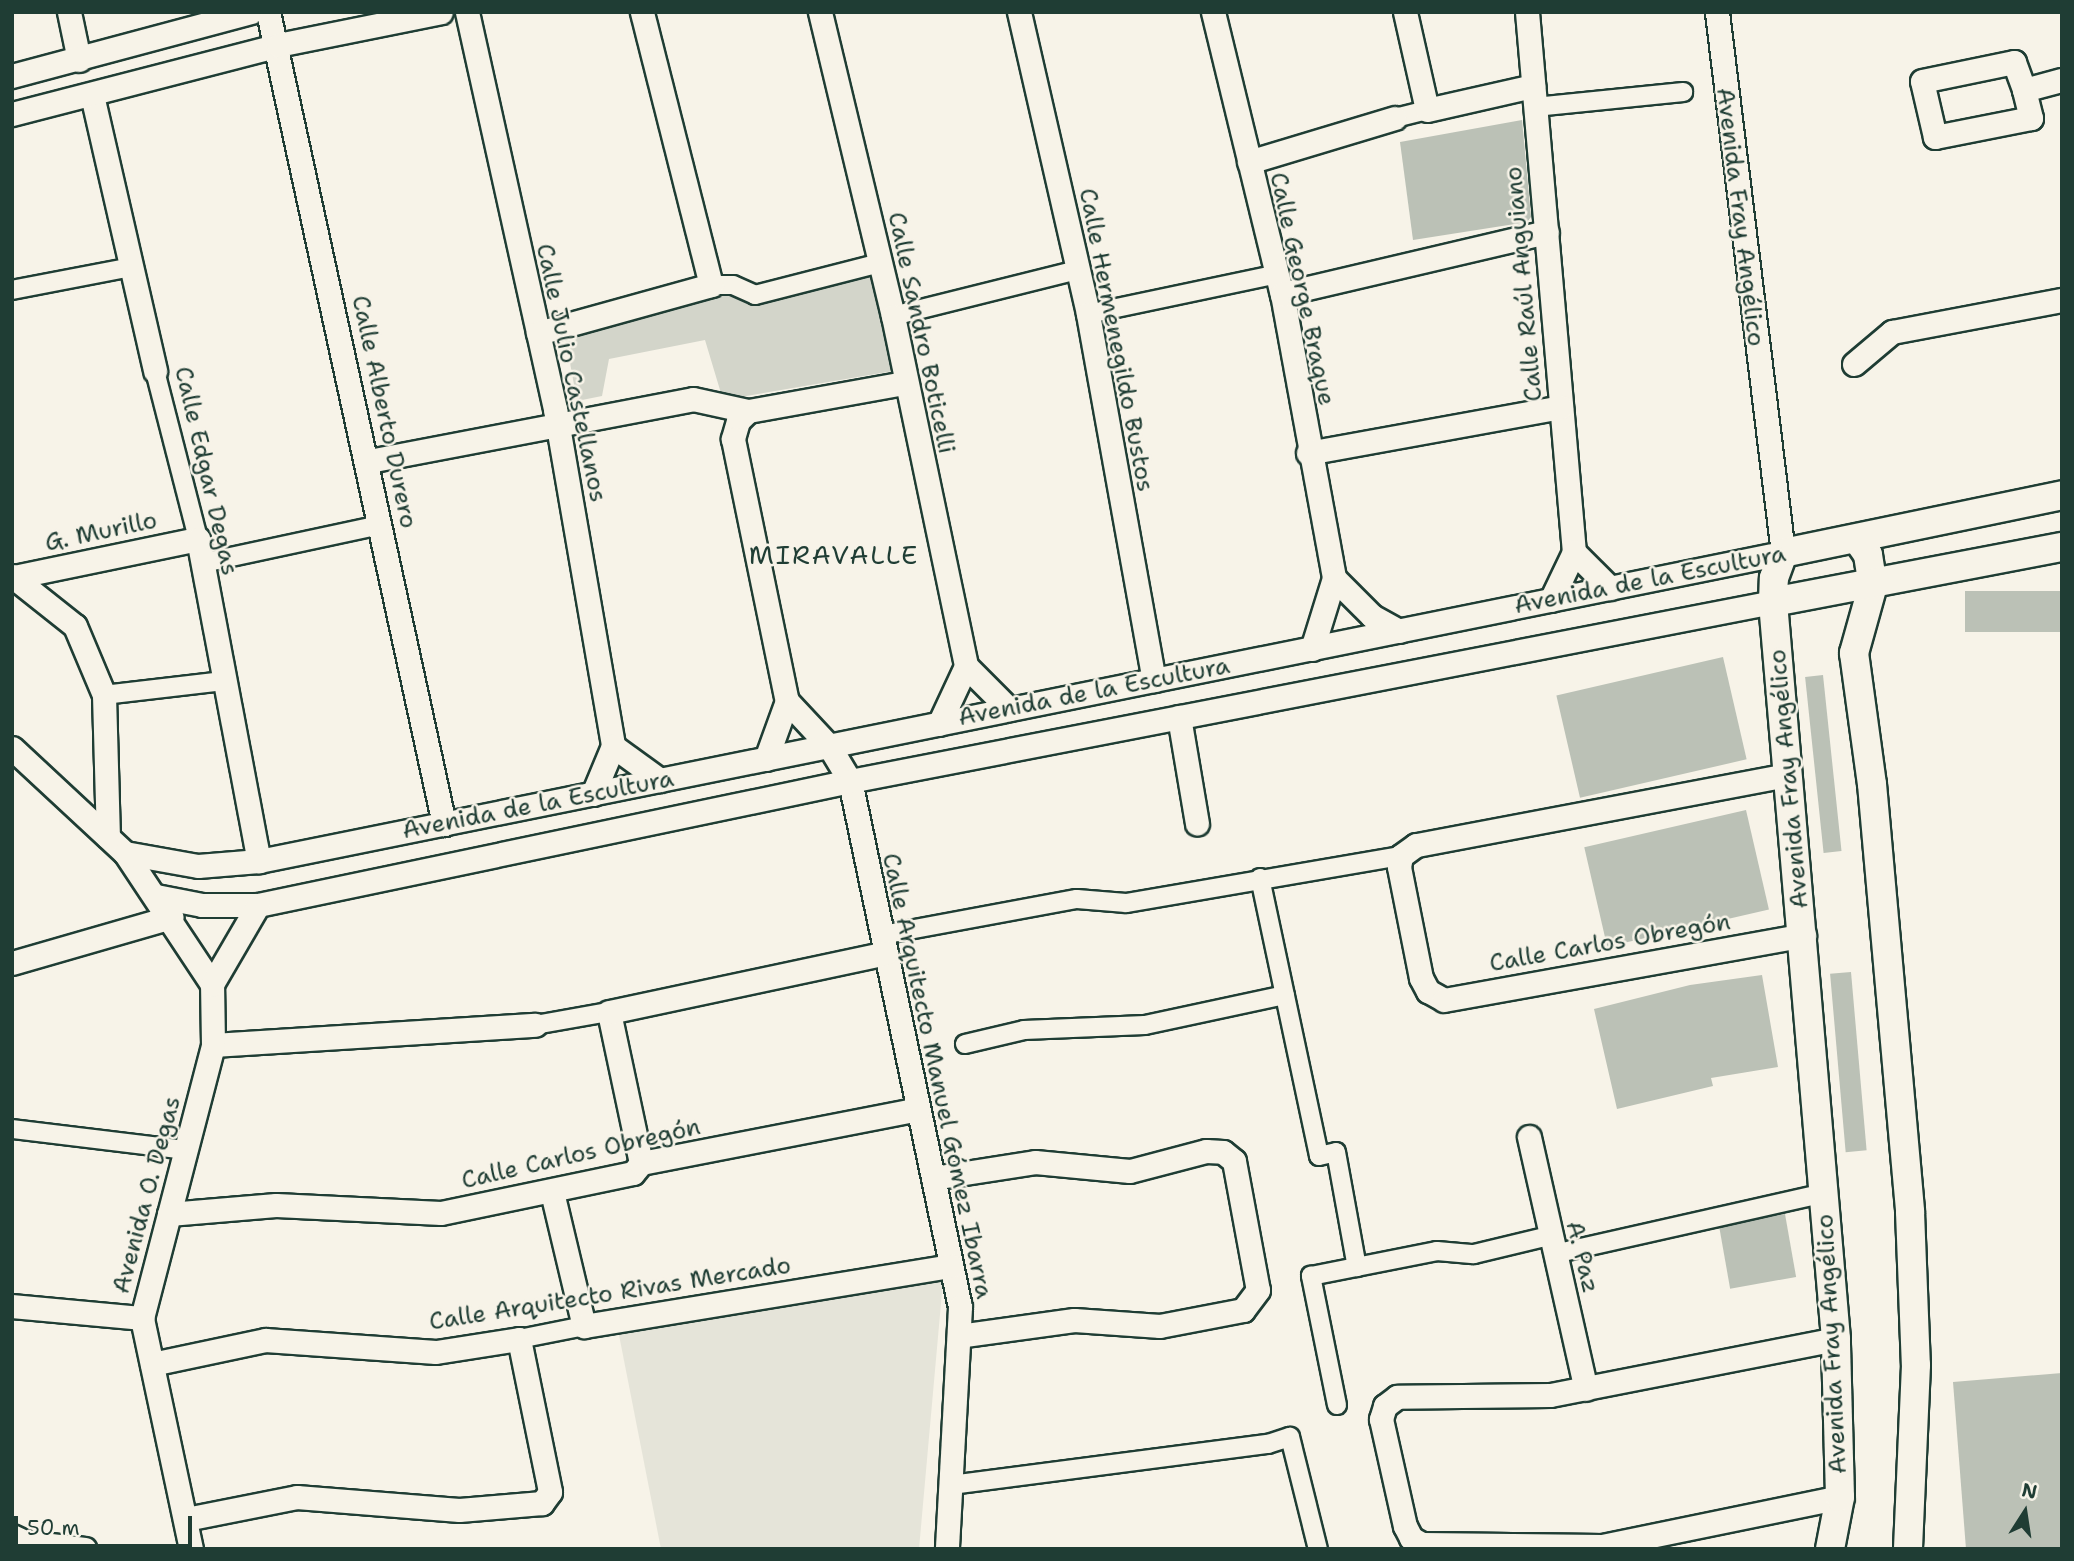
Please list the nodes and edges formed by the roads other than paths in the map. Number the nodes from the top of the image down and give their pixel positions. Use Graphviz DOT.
graph roads {
  1 [pos="69,12"];
  2 [pos="251,12"];
  3 [pos="268,12"];
  4 [pos="441,12"];
  5 [pos="467,12"];
  6 [pos="642,12"];
  7 [pos="820,12"];
  8 [pos="1019,12"];
  9 [pos="1213,12"];
  10 [pos="1405,12"];
  11 [pos="1527,12"];
  12 [pos="1717,12"];
  13 [pos="278,46"];
  14 [pos="79,60"];
  15 [pos="12,76"];
  16 [pos="2062,80"];
  17 [pos="2024,90"];
  18 [pos="1684,92"];
  19 [pos="92,95"];
  20 [pos="1534,97"];
  21 [pos="1427,110"];
  22 [pos="12,114"];
  23 [pos="1395,118"];
  24 [pos="1249,162"];
  25 [pos="1547,232"];
  26 [pos="880,263"];
  27 [pos="132,267"];
  28 [pos="1077,270"];
  29 [pos="1279,284"];
  30 [pos="711,285"];
  31 [pos="12,289"];
  32 [pos="2062,300"];
  33 [pos="1088,314"];
  34 [pos="893,316"];
  35 [pos="538,333"];
  36 [pos="1854,364"];
  37 [pos="155,371"];
  38 [pos="904,383"];
  39 [pos="1561,407"];
  40 [pos="743,416"];
  41 [pos="558,426"];
  42 [pos="1308,453"];
  43 [pos="369,461"];
  44 [pos="2062,495"];
  45 [pos="380,525"];
  46 [pos="198,539"];
  47 [pos="1857,539"];
  48 [pos="2062,547"];
  49 [pos="1574,552"];
  50 [pos="1783,553"];
  51 [pos="203,562"];
  52 [pos="13,576"];
  53 [pos="1334,578"];
  54 [pos="1872,585"];
  55 [pos="1610,588"];
  56 [pos="1552,600"];
  57 [pos="1773,601"];
  58 [pos="1399,631"];
  59 [pos="1312,649"];
  60 [pos="966,666"];
  61 [pos="1154,680"];
  62 [pos="223,681"];
  63 [pos="104,695"];
  64 [pos="787,701"];
  65 [pos="1010,709"];
  66 [pos="1178,717"];
  67 [pos="939,723"];
  68 [pos="613,746"];
  69 [pos="829,746"];
  70 [pos="12,748"];
  71 [pos="766,759"];
  72 [pos="1787,775"];
  73 [pos="660,780"];
  74 [pos="850,781"];
  75 [pos="593,794"];
  76 [pos="1197,823"];
  77 [pos="444,824"];
  78 [pos="108,837"];
  79 [pos="125,853"];
  80 [pos="1401,856"];
  81 [pos="259,861"];
  82 [pos="1260,878"];
  83 [pos="156,895"];
  84 [pos="258,905"];
  85 [pos="171,917"];
  86 [pos="1804,935"];
  87 [pos="884,944"];
  88 [pos="12,963"];
  89 [pos="212,984"];
  90 [pos="1285,995"];
  91 [pos="608,1012"];
  92 [pos="535,1025"];
  93 [pos="965,1044"];
  94 [pos="213,1045"];
  95 [pos="918,1109"];
  96 [pos="12,1129"];
  97 [pos="1529,1137"];
  98 [pos="186,1150"];
  99 [pos="641,1163"];
  100 [pos="933,1178"];
  101 [pos="552,1192"];
  102 [pos="1824,1193"];
  103 [pos="169,1214"];
  104 [pos="1551,1245"];
  105 [pos="951,1266"];
  106 [pos="1357,1267"];
  107 [pos="12,1307"];
  108 [pos="142,1318"];
  109 [pos="584,1326"];
  110 [pos="959,1336"];
  111 [pos="519,1339"];
  112 [pos="1836,1339"];
  113 [pos="152,1364"];
  114 [pos="1586,1389"];
  115 [pos="1337,1405"];
  116 [pos="951,1485"];
  117 [pos="1840,1497"];
  118 [pos="186,1519"];
  119 [pos="12,1536"];
  120 [pos="1546,1546"];
  121 [pos="85,1549"];
  122 [pos="191,1549"];
  123 [pos="947,1549"];
  124 [pos="1318,1549"];
  125 [pos="1830,1549"];
  126 [pos="1908,1549"];
  1 -- 14 [label="street"];
  2 -- 14 [label="street"];
  3 -- 13 [label="street, Calle Alberto Durero"];
  4 -- 13 [label="street"];
  5 -- 35 [label="street, Calle Julio Castellanos"];
  6 -- 30 [label="street"];
  7 -- 26 [label="street, Calle Sandro Boticelli"];
  8 -- 28 [label="street, Calle Hermenegildo Bustos"];
  9 -- 24 [label="street, Calle George Braque"];
  10 -- 21 [label="street"];
  11 -- 20 [label="street, Calle Raúl Anguiano"];
  12 -- 50 [label="street, Avenida Fray Angélico"];
  13 -- 19 [label="street"];
  13 -- 43 [label="street, Calle Alberto Durero"];
  14 -- 15 [label="street"];
  16 -- 17 [label="street"];
  17 -- 17 [label="street"];
  18 -- 20 [label="street"];
  19 -- 22 [label="street"];
  19 -- 27 [label="street, Calle Edgar Degas"];
  20 -- 21 [label="street"];
  20 -- 25 [label="street, Calle Raúl Anguiano"];
  21 -- 23 [label="street"];
  23 -- 24 [label="street"];
  24 -- 29 [label="street, Calle George Braque"];
  25 -- 29 [label="street"];
  25 -- 39 [label="street, Calle Raúl Anguiano"];
  26 -- 30 [label="street"];
  26 -- 34 [label="street, Calle Sandro Boticelli"];
  27 -- 31 [label="street"];
  27 -- 37 [label="street, Calle Edgar Degas"];
  28 -- 33 [label="street, Calle Hermenegildo Bustos"];
  28 -- 34 [label="street"];
  29 -- 33 [label="street"];
  29 -- 42 [label="street, Calle George Braque"];
  30 -- 35 [label="street"];
  32 -- 36 [label="street"];
  33 -- 61 [label="street, Calle Hermenegildo Bustos"];
  34 -- 38 [label="street, Calle Sandro Boticelli"];
  35 -- 41 [label="street, Calle Julio Castellanos"];
  37 -- 46 [label="street, Calle Edgar Degas"];
  38 -- 40 [label="street"];
  38 -- 60 [label="street, Calle Sandro Boticelli"];
  39 -- 42 [label="street"];
  39 -- 49 [label="street, Calle Raúl Anguiano"];
  40 -- 41 [label="street"];
  40 -- 64 [label="street"];
  41 -- 43 [label="street"];
  41 -- 68 [label="street, Calle Julio Castellanos"];
  42 -- 53 [label="street, Calle George Braque"];
  43 -- 45 [label="street, Calle Alberto Durero"];
  44 -- 47 [label="street, Avenida de la Escultura"];
  45 -- 51 [label="street"];
  45 -- 77 [label="street, Calle Alberto Durero"];
  46 -- 51 [label="street, Calle Edgar Degas"];
  46 -- 52 [label="street, G. Murillo"];
  47 -- 50 [label="street, Avenida de la Escultura"];
  47 -- 54 [label="street"];
  48 -- 54 [label="street, Avenida de la Escultura"];
  49 -- 55 [label="street"];
  49 -- 56 [label="street, Calle Raúl Anguiano"];
  50 -- 55 [label="street, Avenida de la Escultura"];
  50 -- 57 [label="street, Avenida Fray Angélico"];
  51 -- 62 [label="street, Calle Edgar Degas"];
  52 -- 63 [label="street"];
  53 -- 58 [label="street"];
  53 -- 59 [label="street, Calle George Braque"];
  54 -- 57 [label="street, Avenida de la Escultura"];
  54 -- 126 [label="street"];
  55 -- 56 [label="street, Avenida de la Escultura"];
  56 -- 58 [label="street, Avenida de la Escultura"];
  57 -- 66 [label="street, Avenida de la Escultura"];
  57 -- 72 [label="street, Avenida Fray Angélico"];
  58 -- 59 [label="street, Avenida de la Escultura"];
  59 -- 61 [label="street, Avenida de la Escultura"];
  60 -- 65 [label="street"];
  60 -- 67 [label="street"];
  61 -- 65 [label="street, Avenida de la Escultura"];
  62 -- 63 [label="street"];
  62 -- 81 [label="street, Calle Edgar Degas"];
  63 -- 78 [label="street"];
  64 -- 69 [label="street, Calle Arquitecto Manuel Gómez Ibarra"];
  64 -- 71 [label="street"];
  65 -- 67 [label="street, Avenida de la Escultura"];
  66 -- 74 [label="street, Avenida de la Escultura"];
  66 -- 76 [label="street"];
  67 -- 69 [label="street, Avenida de la Escultura"];
  68 -- 73 [label="street"];
  68 -- 75 [label="street"];
  69 -- 71 [label="street, Avenida de la Escultura"];
  69 -- 74 [label="street, Calle Arquitecto Manuel Gómez Ibarra"];
  70 -- 78 [label="street"];
  71 -- 73 [label="street, Avenida de la Escultura"];
  72 -- 80 [label="street"];
  72 -- 86 [label="street, Avenida Fray Angélico"];
  73 -- 75 [label="street, Avenida de la Escultura"];
  74 -- 84 [label="street, Avenida de la Escultura"];
  74 -- 87 [label="street, Calle Arquitecto Manuel Gómez Ibarra"];
  75 -- 77 [label="street, Avenida de la Escultura"];
  77 -- 81 [label="street, Avenida de la Escultura"];
  78 -- 79 [label="street"];
  79 -- 81 [label="street, Avenida de la Escultura"];
  79 -- 83 [label="street"];
  80 -- 82 [label="street"];
  80 -- 86 [label="street, Calle Carlos Obregón"];
  82 -- 87 [label="street"];
  82 -- 90 [label="street"];
  83 -- 84 [label="street, Avenida de la Escultura"];
  83 -- 85 [label="street"];
  84 -- 89 [label="street"];
  85 -- 88 [label="street"];
  85 -- 89 [label="street"];
  86 -- 102 [label="street, Avenida Fray Angélico"];
  87 -- 91 [label="street"];
  87 -- 95 [label="street, Calle Arquitecto Manuel Gómez Ibarra"];
  89 -- 94 [label="street, Avenida O. Degas"];
  90 -- 93 [label="street"];
  90 -- 106 [label="street"];
  91 -- 92 [label="street"];
  91 -- 99 [label="street"];
  92 -- 94 [label="street"];
  94 -- 98 [label="street, Avenida O. Degas"];
  95 -- 99 [label="street, Calle Carlos Obregón"];
  95 -- 100 [label="street, Calle Arquitecto Manuel Gómez Ibarra"];
  96 -- 98 [label="street"];
  97 -- 104 [label="street, A. Paz"];
  98 -- 103 [label="street, Avenida O. Degas"];
  99 -- 101 [label="street, Calle Carlos Obregón"];
  100 -- 105 [label="street, Calle Arquitecto Manuel Gómez Ibarra"];
  100 -- 110 [label="street"];
  101 -- 103 [label="street, Calle Carlos Obregón"];
  101 -- 109 [label="street"];
  102 -- 104 [label="street"];
  102 -- 112 [label="street, Avenida Fray Angélico"];
  103 -- 108 [label="street, Avenida O. Degas"];
  104 -- 106 [label="street"];
  104 -- 114 [label="street, A. Paz"];
  105 -- 109 [label="street, Calle Arquitecto Rivas Mercado"];
  105 -- 110 [label="street, Calle Arquitecto Manuel Gómez Ibarra"];
  106 -- 115 [label="street"];
  107 -- 108 [label="street"];
  108 -- 113 [label="street, Avenida O. Degas"];
  109 -- 111 [label="street, Calle Arquitecto Rivas Mercado"];
  110 -- 116 [label="street, Calle Arquitecto Manuel Gómez Ibarra"];
  111 -- 113 [label="street, Calle Arquitecto Rivas Mercado"];
  111 -- 118 [label="street"];
  112 -- 114 [label="street"];
  112 -- 117 [label="street, Avenida Fray Angélico"];
  113 -- 118 [label="street, Avenida O. Degas"];
  114 -- 120 [label="street"];
  116 -- 123 [label="street, Calle Arquitecto Manuel Gómez Ibarra"];
  116 -- 124 [label="street"];
  117 -- 120 [label="street"];
  117 -- 125 [label="street, Avenida Fray Angélico"];
  118 -- 122 [label="street, Avenida O. Degas"];
  119 -- 121 [label="street"];
}
